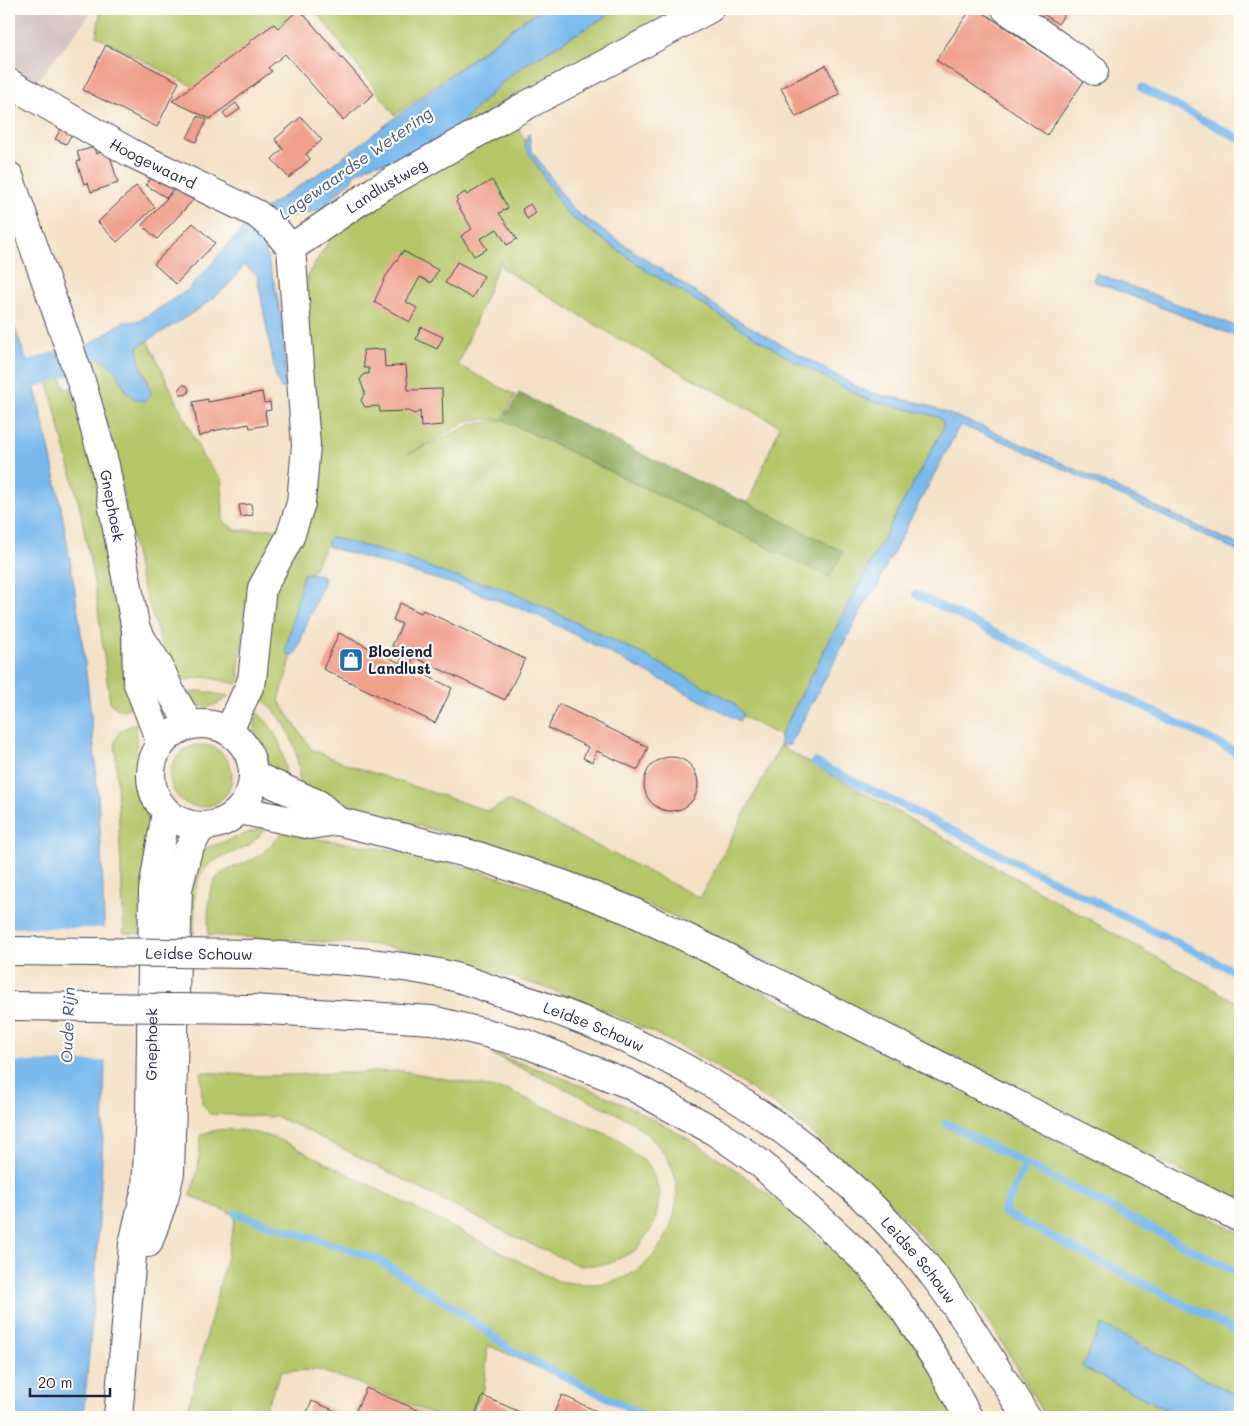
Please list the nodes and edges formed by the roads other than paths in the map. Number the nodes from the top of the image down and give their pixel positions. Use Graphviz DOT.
graph roads {
  1 [pos="709,9"];
  2 [pos="1006,9"];
  3 [pos="1094,71"];
  4 [pos="9,83"];
  5 [pos="9,176"];
  6 [pos="274,230"];
  7 [pos="136,630"];
  8 [pos="190,725"];
  9 [pos="229,731"];
  10 [pos="161,744"];
  11 [pos="253,775"];
  12 [pos="240,810"];
  13 [pos="166,812"];
  14 [pos="337,821"];
  15 [pos="202,826"];
  16 [pos="9,951"];
  17 [pos="9,1006"];
  18 [pos="1240,1218"];
  19 [pos="132,1275"];
  20 [pos="118,1417"];
  21 [pos="968,1417"];
  22 [pos="1026,1417"];
  1 -- 6 [label="street, Landlustweg"];
  2 -- 3 [label="street"];
  4 -- 6 [label="street, Hoogewaard"];
  5 -- 7 [label="street, Gnephoek"];
  6 -- 9 [label="street"];
  7 -- 8 [label="street, Gnephoek"];
  7 -- 10 [label="street, Gnephoek"];
  8 -- 9 [label="street"];
  8 -- 10 [label="street"];
  9 -- 11 [label="street"];
  10 -- 13 [label="street"];
  11 -- 12 [label="street"];
  11 -- 14 [label="street"];
  12 -- 14 [label="street"];
  12 -- 15 [label="street"];
  13 -- 15 [label="street"];
  13 -- 19 [label="street, Gnephoek"];
  14 -- 18 [label="street"];
  15 -- 19 [label="street, Gnephoek"];
  16 -- 22 [label="street, Leidse Schouw, bridge"];
  17 -- 21 [label="street, bridge"];
  19 -- 20 [label="street, Gnephoek"];
}
